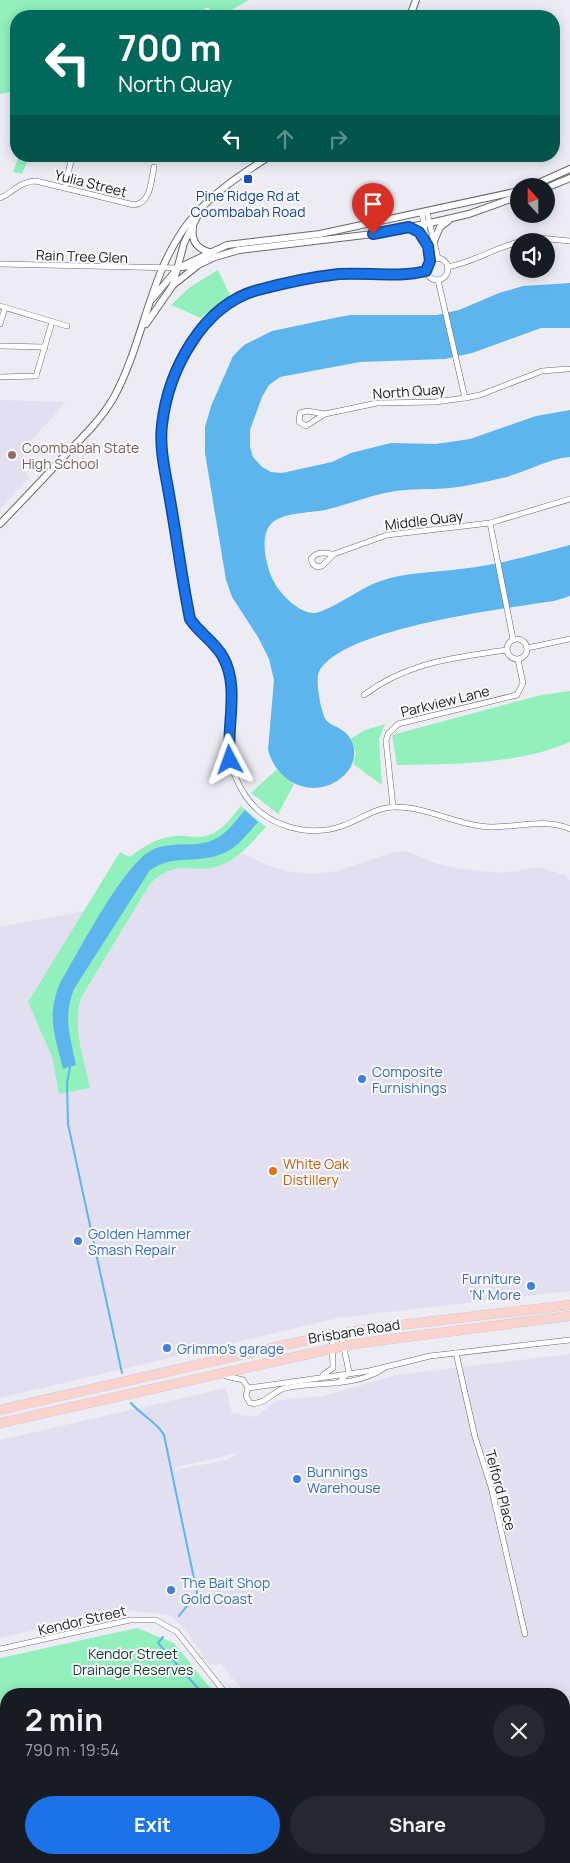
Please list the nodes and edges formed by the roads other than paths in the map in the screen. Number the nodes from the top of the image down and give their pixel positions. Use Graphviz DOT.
graph roads {
  1 [pos="71,162"];
  2 [pos="261,162"];
  3 [pos="154,167"];
  4 [pos="570,169"];
  5 [pos="550,178"];
  6 [pos="570,178"];
  7 [pos="555,184"];
  8 [pos="65,188"];
  9 [pos="510,193"];
  10 [pos="0,198"];
  11 [pos="510,199"];
  12 [pos="201,209"];
  13 [pos="424,212"];
  14 [pos="453,217"];
  15 [pos="427,223"];
  16 [pos="194,224"];
  17 [pos="409,227"];
  18 [pos="555,240"];
  19 [pos="434,241"];
  20 [pos="570,241"];
  21 [pos="510,244"];
  22 [pos="428,246"];
  23 [pos="209,252"];
  24 [pos="438,259"];
  25 [pos="430,261"];
  26 [pos="0,264"];
  27 [pos="198,265"];
  28 [pos="447,266"];
  29 [pos="164,267"];
  30 [pos="178,268"];
  31 [pos="426,271"];
  32 [pos="438,280"];
  33 [pos="173,285"];
  34 [pos="153,299"];
  35 [pos="2,307"];
  36 [pos="52,322"];
  37 [pos="0,324"];
  38 [pos="68,326"];
  39 [pos="142,329"];
  40 [pos="0,346"];
  41 [pos="45,347"];
  42 [pos="568,369"];
  43 [pos="0,377"];
  44 [pos="465,398"];
  45 [pos="325,414"];
  46 [pos="570,498"];
  47 [pos="490,523"];
  48 [pos="0,524"];
  49 [pos="334,554"];
  50 [pos="513,639"];
  51 [pos="570,639"];
  52 [pos="527,648"];
  53 [pos="506,650"];
  54 [pos="518,660"];
  55 [pos="364,695"];
  56 [pos="393,807"];
  57 [pos="570,829"];
  58 [pos="570,1305"];
  59 [pos="570,1316"];
  60 [pos="337,1335"];
  61 [pos="570,1340"];
  62 [pos="344,1346"];
  63 [pos="333,1348"];
  64 [pos="456,1353"];
  65 [pos="386,1368"];
  66 [pos="349,1372"];
  67 [pos="206,1375"];
  68 [pos="306,1379"];
  69 [pos="338,1383"];
  70 [pos="248,1388"];
  71 [pos="0,1410"];
  72 [pos="0,1422"];
  73 [pos="525,1634"];
  74 [pos="0,1649"];
  75 [pos="221,1688"];
  1 -- 8 [label="street"];
  2 -- 12 [label="street"];
  3 -- 8 [label="street, Yulia Street"];
  4 -- 5 [label="street"];
  6 -- 7 [label="street"];
  8 -- 10 [label="street, Yulia Street"];
  9 -- 13 [label="street"];
  11 -- 14 [label="street"];
  12 -- 16 [label="street"];
  12 -- 29 [label="street"];
  13 -- 15 [label="street"];
  13 -- 23 [label="street"];
  14 -- 15 [label="street"];
  14 -- 19 [label="street"];
  15 -- 17 [label="street"];
  15 -- 19 [label="street"];
  15 -- 22 [label="street"];
  16 -- 23 [label="street"];
  16 -- 30 [label="street"];
  17 -- 22 [label="street"];
  17 -- 27 [label="street"];
  18 -- 20 [label="street"];
  19 -- 24 [label="street"];
  21 -- 28 [label="street"];
  22 -- 25 [label="street"];
  23 -- 30 [label="street"];
  24 -- 25 [label="street"];
  24 -- 28 [label="street"];
  25 -- 31 [label="street"];
  26 -- 29 [label="street, Rain Tree Glen"];
  27 -- 30 [label="street"];
  27 -- 33 [label="street"];
  28 -- 32 [label="street"];
  29 -- 30 [label="street, Rain Tree Glen"];
  29 -- 34 [label="street"];
  30 -- 33 [label="street"];
  30 -- 34 [label="street"];
  31 -- 32 [label="street"];
  31 -- 56 [label="street"];
  32 -- 44 [label="street, North Quay"];
  33 -- 39 [label="street"];
  34 -- 39 [label="street"];
  35 -- 36 [label="street"];
  35 -- 37 [label="street"];
  36 -- 38 [label="street"];
  36 -- 41 [label="street"];
  39 -- 48 [label="street"];
  40 -- 41 [label="street"];
  41 -- 43 [label="street"];
  42 -- 44 [label="street, North Quay"];
  44 -- 45 [label="street, North Quay"];
  45 -- 45 [label="street"];
  46 -- 47 [label="street, Middle Quay"];
  47 -- 49 [label="street, Middle Quay"];
  47 -- 50 [label="street"];
  50 -- 52 [label="street"];
  50 -- 53 [label="street"];
  51 -- 52 [label="street"];
  52 -- 54 [label="street"];
  53 -- 54 [label="street"];
  53 -- 55 [label="street"];
  54 -- 56 [label="street, Parkview Lane"];
  56 -- 57 [label="street"];
  58 -- 60 [label="highway, Brisbane Road"];
  59 -- 62 [label="highway, Brisbane Road"];
  60 -- 62 [label="street"];
  60 -- 63 [label="street"];
  60 -- 71 [label="highway, Brisbane Road"];
  61 -- 64 [label="street"];
  62 -- 63 [label="highway, Brisbane Road"];
  62 -- 66 [label="street"];
  63 -- 67 [label="highway, Brisbane Road"];
  63 -- 68 [label="street"];
  64 -- 65 [label="street"];
  64 -- 73 [label="street, Telford Place"];
  65 -- 66 [label="street"];
  65 -- 69 [label="street"];
  66 -- 68 [label="street"];
  66 -- 69 [label="street"];
  67 -- 70 [label="street"];
  67 -- 72 [label="highway, Brisbane Road"];
  68 -- 70 [label="street"];
  69 -- 70 [label="street"];
  74 -- 75 [label="street, Kendor Street"];
}
